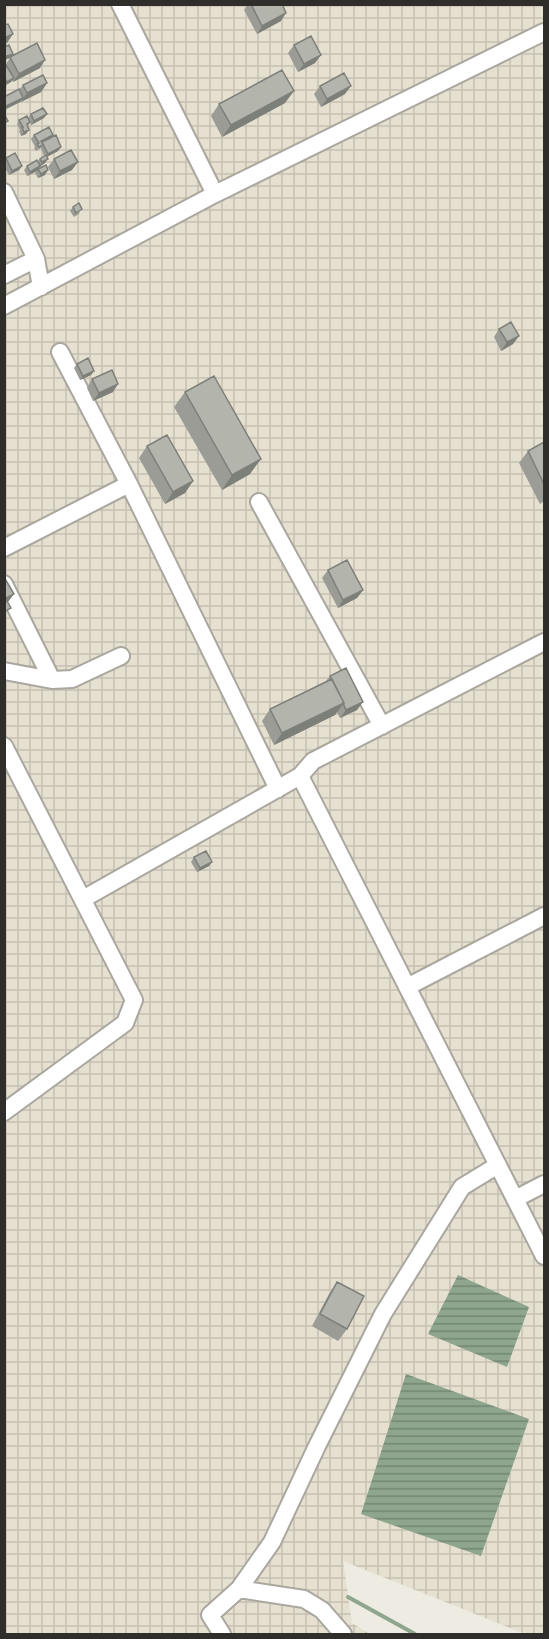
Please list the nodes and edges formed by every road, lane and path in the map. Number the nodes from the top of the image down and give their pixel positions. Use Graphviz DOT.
graph roads {
  1 [pos="120,4"];
  2 [pos="544,32"];
  3 [pos="4,192"];
  4 [pos="215,194"];
  5 [pos="36,259"];
  6 [pos="4,275"];
  7 [pos="41,286"];
  8 [pos="4,306"];
  9 [pos="60,352"];
  10 [pos="129,484"];
  11 [pos="259,502"];
  12 [pos="4,549"];
  13 [pos="4,584"];
  14 [pos="544,642"];
  15 [pos="121,656"];
  16 [pos="4,671"];
  17 [pos="52,680"];
  18 [pos="382,726"];
  19 [pos="7,756"];
  20 [pos="300,776"];
  21 [pos="278,789"];
  22 [pos="83,900"];
  23 [pos="544,916"];
  24 [pos="407,987"];
  25 [pos="4,1112"];
  26 [pos="498,1165"];
  27 [pos="544,1184"];
  28 [pos="515,1199"];
  29 [pos="544,1256"];
  30 [pos="239,1589"];
  31 [pos="222,1635"];
  32 [pos="343,1635"];
  1 -- 4 [label="lane"];
  2 -- 4 [label="lane"];
  3 -- 5 [label="lane"];
  4 -- 7 [label="lane"];
  5 -- 6 [label="lane"];
  5 -- 7 [label="lane"];
  7 -- 8 [label="lane"];
  9 -- 10 [label="lane"];
  10 -- 12 [label="lane"];
  10 -- 21 [label="lane"];
  11 -- 18 [label="lane"];
  13 -- 17 [label="lane"];
  14 -- 18 [label="lane"];
  15 -- 17 [label="lane"];
  16 -- 17 [label="lane"];
  18 -- 20 [label="lane"];
  19 -- 22 [label="lane"];
  20 -- 21 [label="lane"];
  20 -- 24 [label="lane"];
  21 -- 22 [label="lane"];
  22 -- 25 [label="lane"];
  23 -- 24 [label="lane"];
  24 -- 26 [label="lane"];
  26 -- 28 [label="lane"];
  26 -- 30 [label="lane"];
  27 -- 28 [label="lane"];
  28 -- 29 [label="lane"];
  30 -- 31 [label="lane"];
  30 -- 32 [label="lane"];
}
